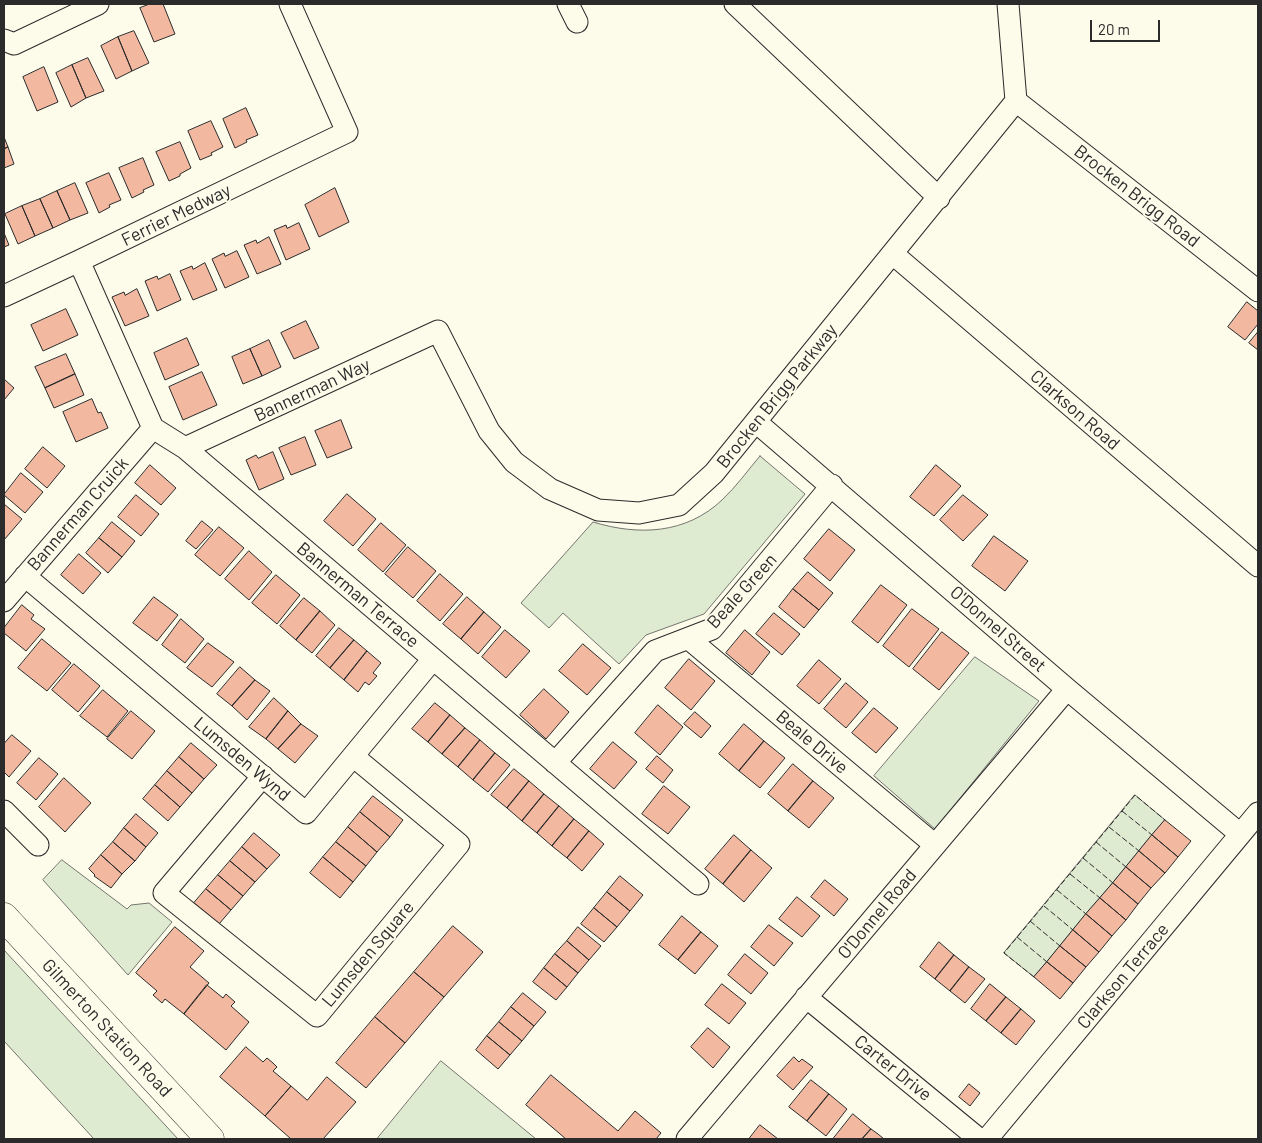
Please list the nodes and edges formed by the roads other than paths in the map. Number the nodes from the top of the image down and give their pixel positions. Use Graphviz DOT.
graph roads {
  1 [pos="98,4"];
  2 [pos="290,4"];
  3 [pos="568,4"];
  4 [pos="735,4"];
  5 [pos="1008,4"];
  6 [pos="578,22"];
  7 [pos="4,40"];
  8 [pos="1016,101"];
  9 [pos="938,198"];
  10 [pos="893,254"];
  11 [pos="79,261"];
  12 [pos="1258,292"];
  13 [pos="4,296"];
  14 [pos="438,331"];
  15 [pos="756,422"];
  16 [pos="153,428"];
  17 [pos="185,448"];
  18 [pos="832,485"];
  19 [pos="1258,566"];
  20 [pos="25,576"];
  21 [pos="4,601"];
  22 [pos="689,639"];
  23 [pos="433,659"];
  24 [pos="1066,689"];
  25 [pos="353,756"];
  26 [pos="556,763"];
  27 [pos="262,776"];
  28 [pos="4,811"];
  29 [pos="1258,813"];
  30 [pos="1240,834"];
  31 [pos="38,845"];
  32 [pos="935,845"];
  33 [pos="698,884"];
  34 [pos="4,916"];
  35 [pos="806,997"];
  36 [pos="975,1137"];
  37 [pos="210,1139"];
  38 [pos="687,1139"];
  1 -- 7 [label="street"];
  2 -- 11 [label="street, Ferrier Medway"];
  3 -- 6 [label="street"];
  4 -- 9 [label="street"];
  5 -- 8 [label="street"];
  8 -- 9 [label="street, Brocken Brigg Parkway"];
  8 -- 12 [label="street, Brocken Brigg Road"];
  9 -- 10 [label="street, Brocken Brigg Parkway"];
  10 -- 15 [label="street, Brocken Brigg Parkway"];
  10 -- 19 [label="street, Clarkson Road"];
  11 -- 13 [label="street, Ferrier Medway"];
  11 -- 16 [label="street"];
  14 -- 15 [label="street, Brocken Brigg Parkway"];
  14 -- 17 [label="street, Bannerman Way"];
  15 -- 18 [label="street, O'Donnel Street"];
  16 -- 17 [label="street, Bannerman Terrace"];
  16 -- 20 [label="street, Bannerman Cruick"];
  17 -- 23 [label="street, Bannerman Terrace"];
  18 -- 22 [label="street, Beale Green"];
  18 -- 24 [label="street, O'Donnel Street"];
  20 -- 21 [label="street, Bannerman Cruick"];
  20 -- 27 [label="street, Lumsden Wynd"];
  22 -- 26 [label="street, Beale Green"];
  22 -- 32 [label="street, Beale Drive"];
  23 -- 25 [label="street, Lumsden Wynd"];
  23 -- 26 [label="street, Bannerman Terrace"];
  24 -- 30 [label="street, O'Donnel Street"];
  24 -- 32 [label="street, O'Donnel Road"];
  25 -- 27 [label="street, Lumsden Wynd"];
  25 -- 27 [label="street, Lumsden Square"];
  26 -- 33 [label="street, Bannerman Terrace"];
  28 -- 31 [label="street"];
  29 -- 30 [label="street, Clarkson Terrace"];
  30 -- 36 [label="street, Clarkson Terrace"];
  32 -- 35 [label="street, O'Donnel Road"];
  34 -- 37 [label="street, Gilmerton Station Road"];
  35 -- 36 [label="street, Carter Drive"];
  35 -- 38 [label="street, O'Donnel Road"];
}
